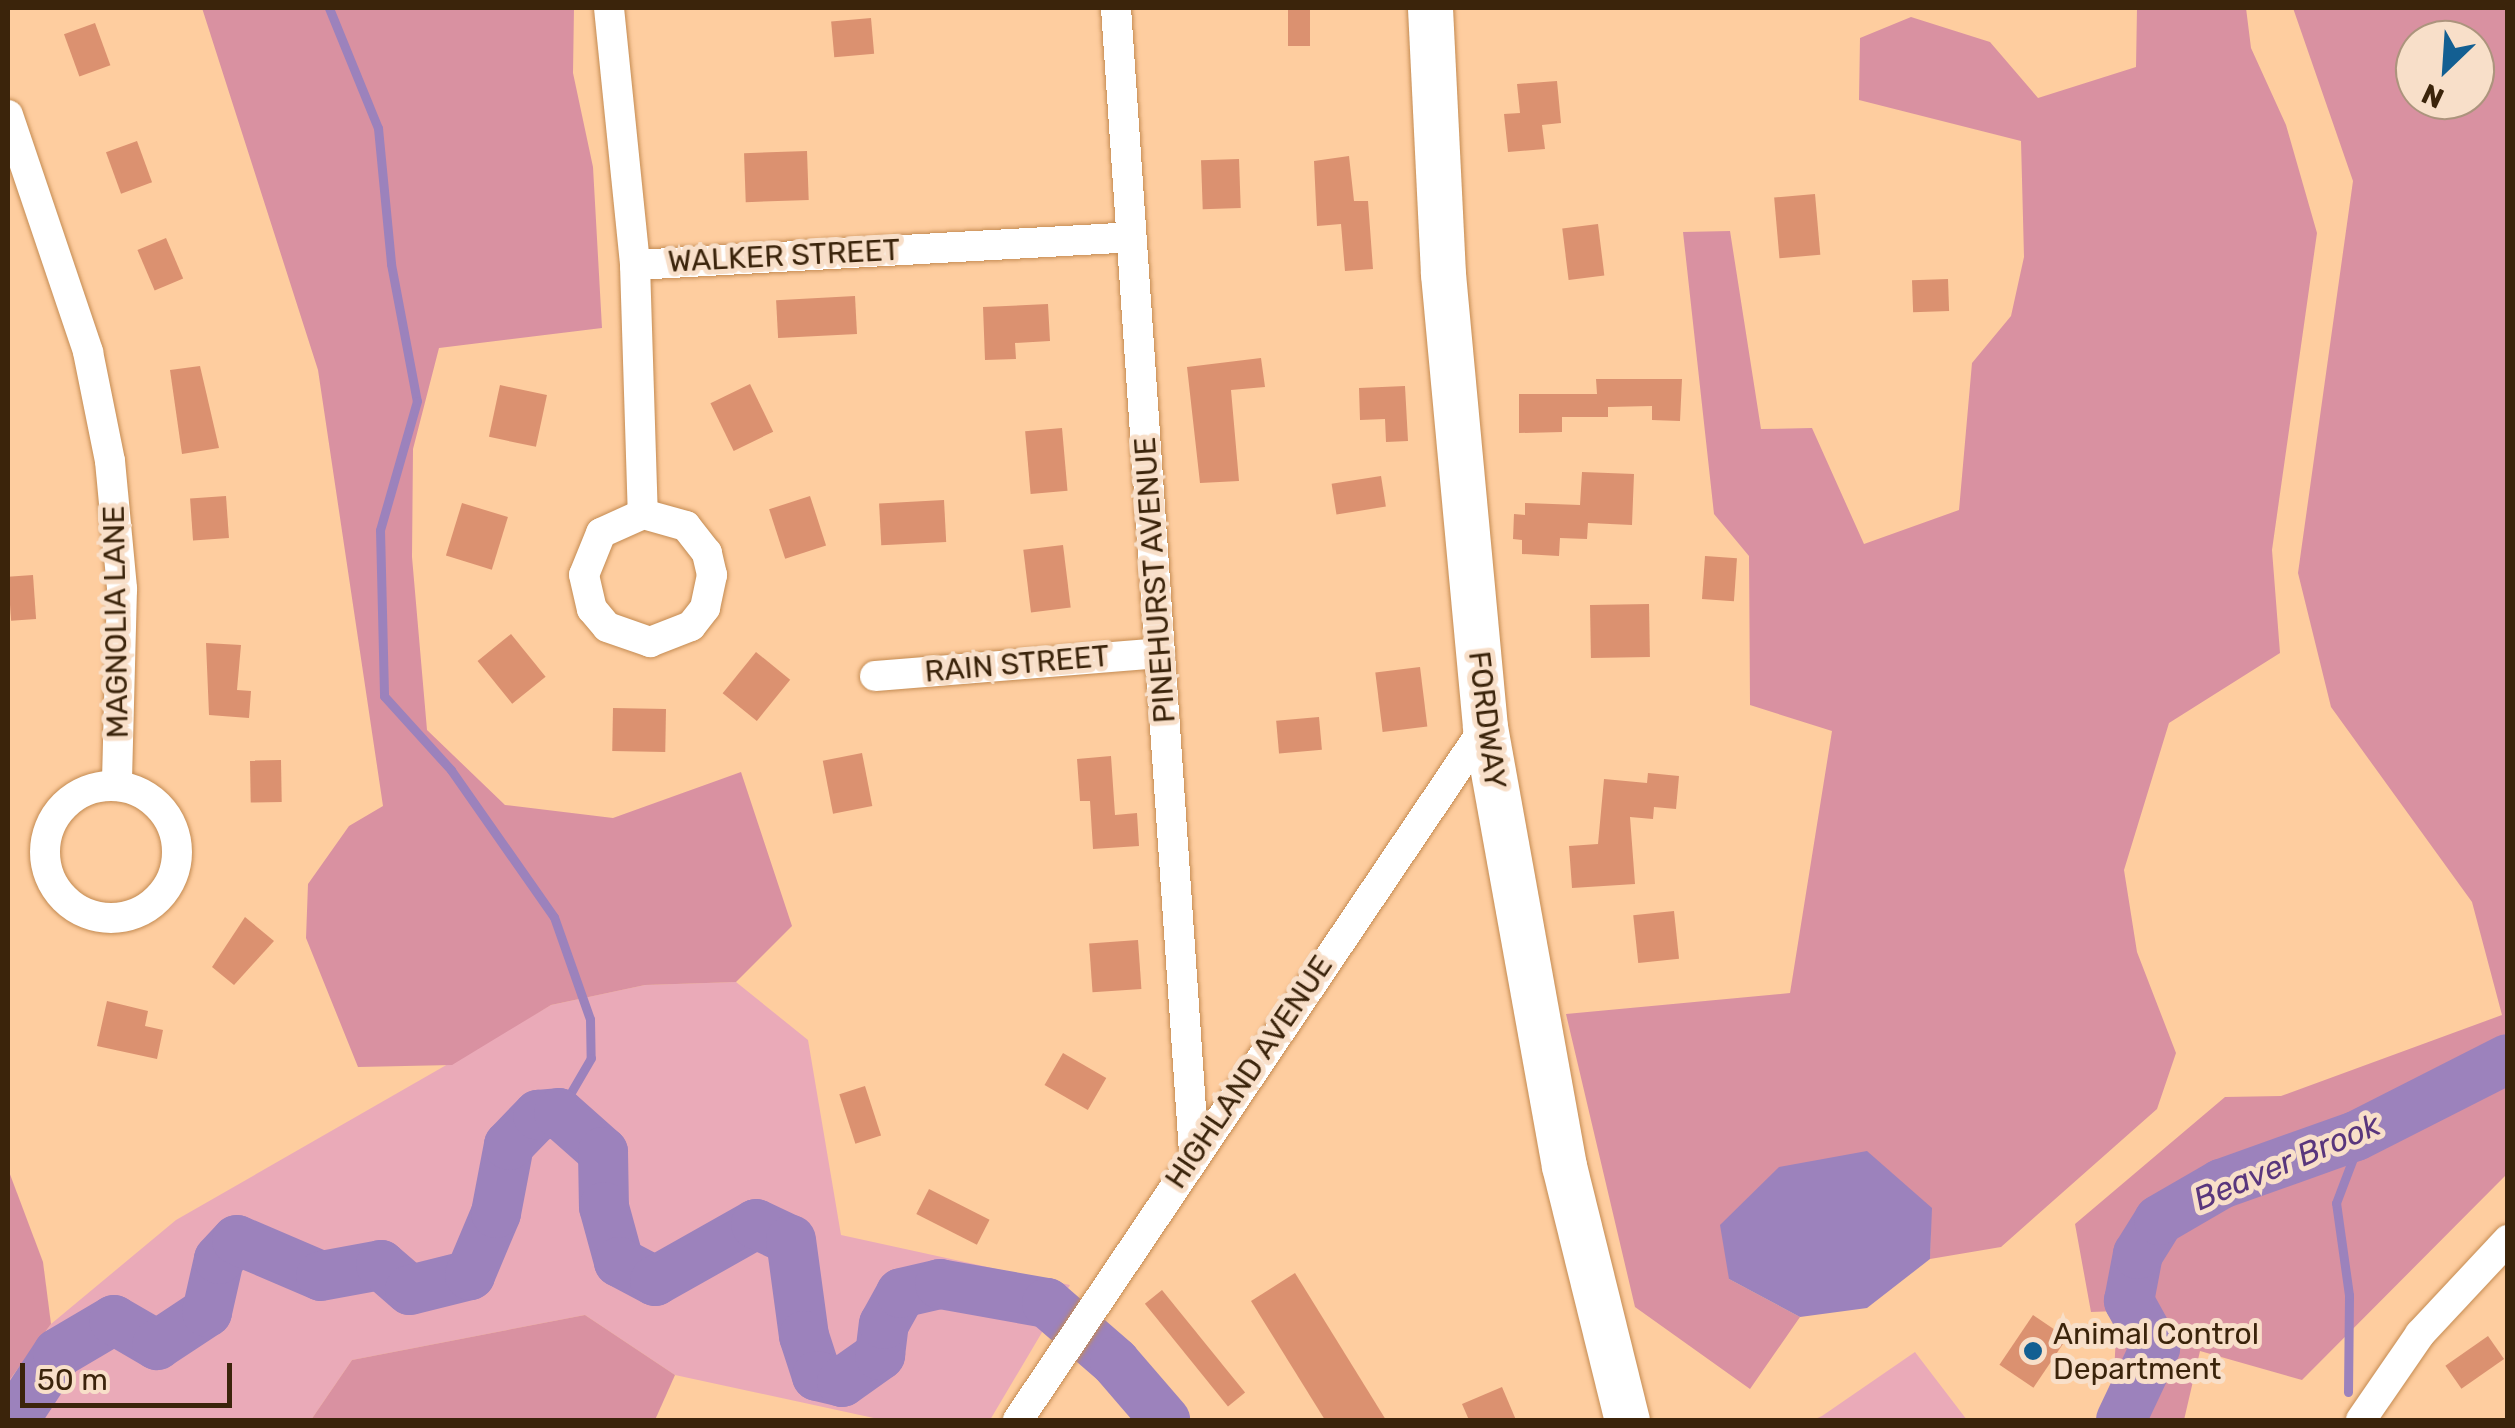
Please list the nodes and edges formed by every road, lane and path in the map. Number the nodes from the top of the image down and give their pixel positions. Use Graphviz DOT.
graph roads {
  1 [pos="609,8"];
  2 [pos="1116,8"];
  3 [pos="1430,8"];
  4 [pos="8,115"];
  5 [pos="1131,237"];
  6 [pos="635,265"];
  7 [pos="643,514"];
  8 [pos="1160,653"];
  9 [pos="874,676"];
  10 [pos="1484,728"];
  11 [pos="117,786"];
  12 [pos="1194,1152"];
  13 [pos="2508,1240"];
  14 [pos="1018,1420"];
  15 [pos="1626,1420"];
  16 [pos="2361,1420"];
  1 -- 6 [label="street, WALKER STREET"];
  2 -- 5 [label="street, PINEHURST AVENUE"];
  3 -- 10 [label="street, FORDWAY"];
  4 -- 11 [label="street, MAGNOLIA LANE"];
  5 -- 6 [label="street, WALKER STREET"];
  5 -- 8 [label="street, PINEHURST AVENUE"];
  6 -- 7 [label="street"];
  7 -- 7 [label="street"];
  8 -- 9 [label="street, RAIN STREET"];
  8 -- 12 [label="street, PINEHURST AVENUE"];
  10 -- 12 [label="street, HIGHLAND AVENUE"];
  10 -- 15 [label="street, FORDWAY"];
  11 -- 11 [label="street"];
  12 -- 14 [label="street, HIGHLAND AVENUE"];
  13 -- 16 [label="street"];
}
